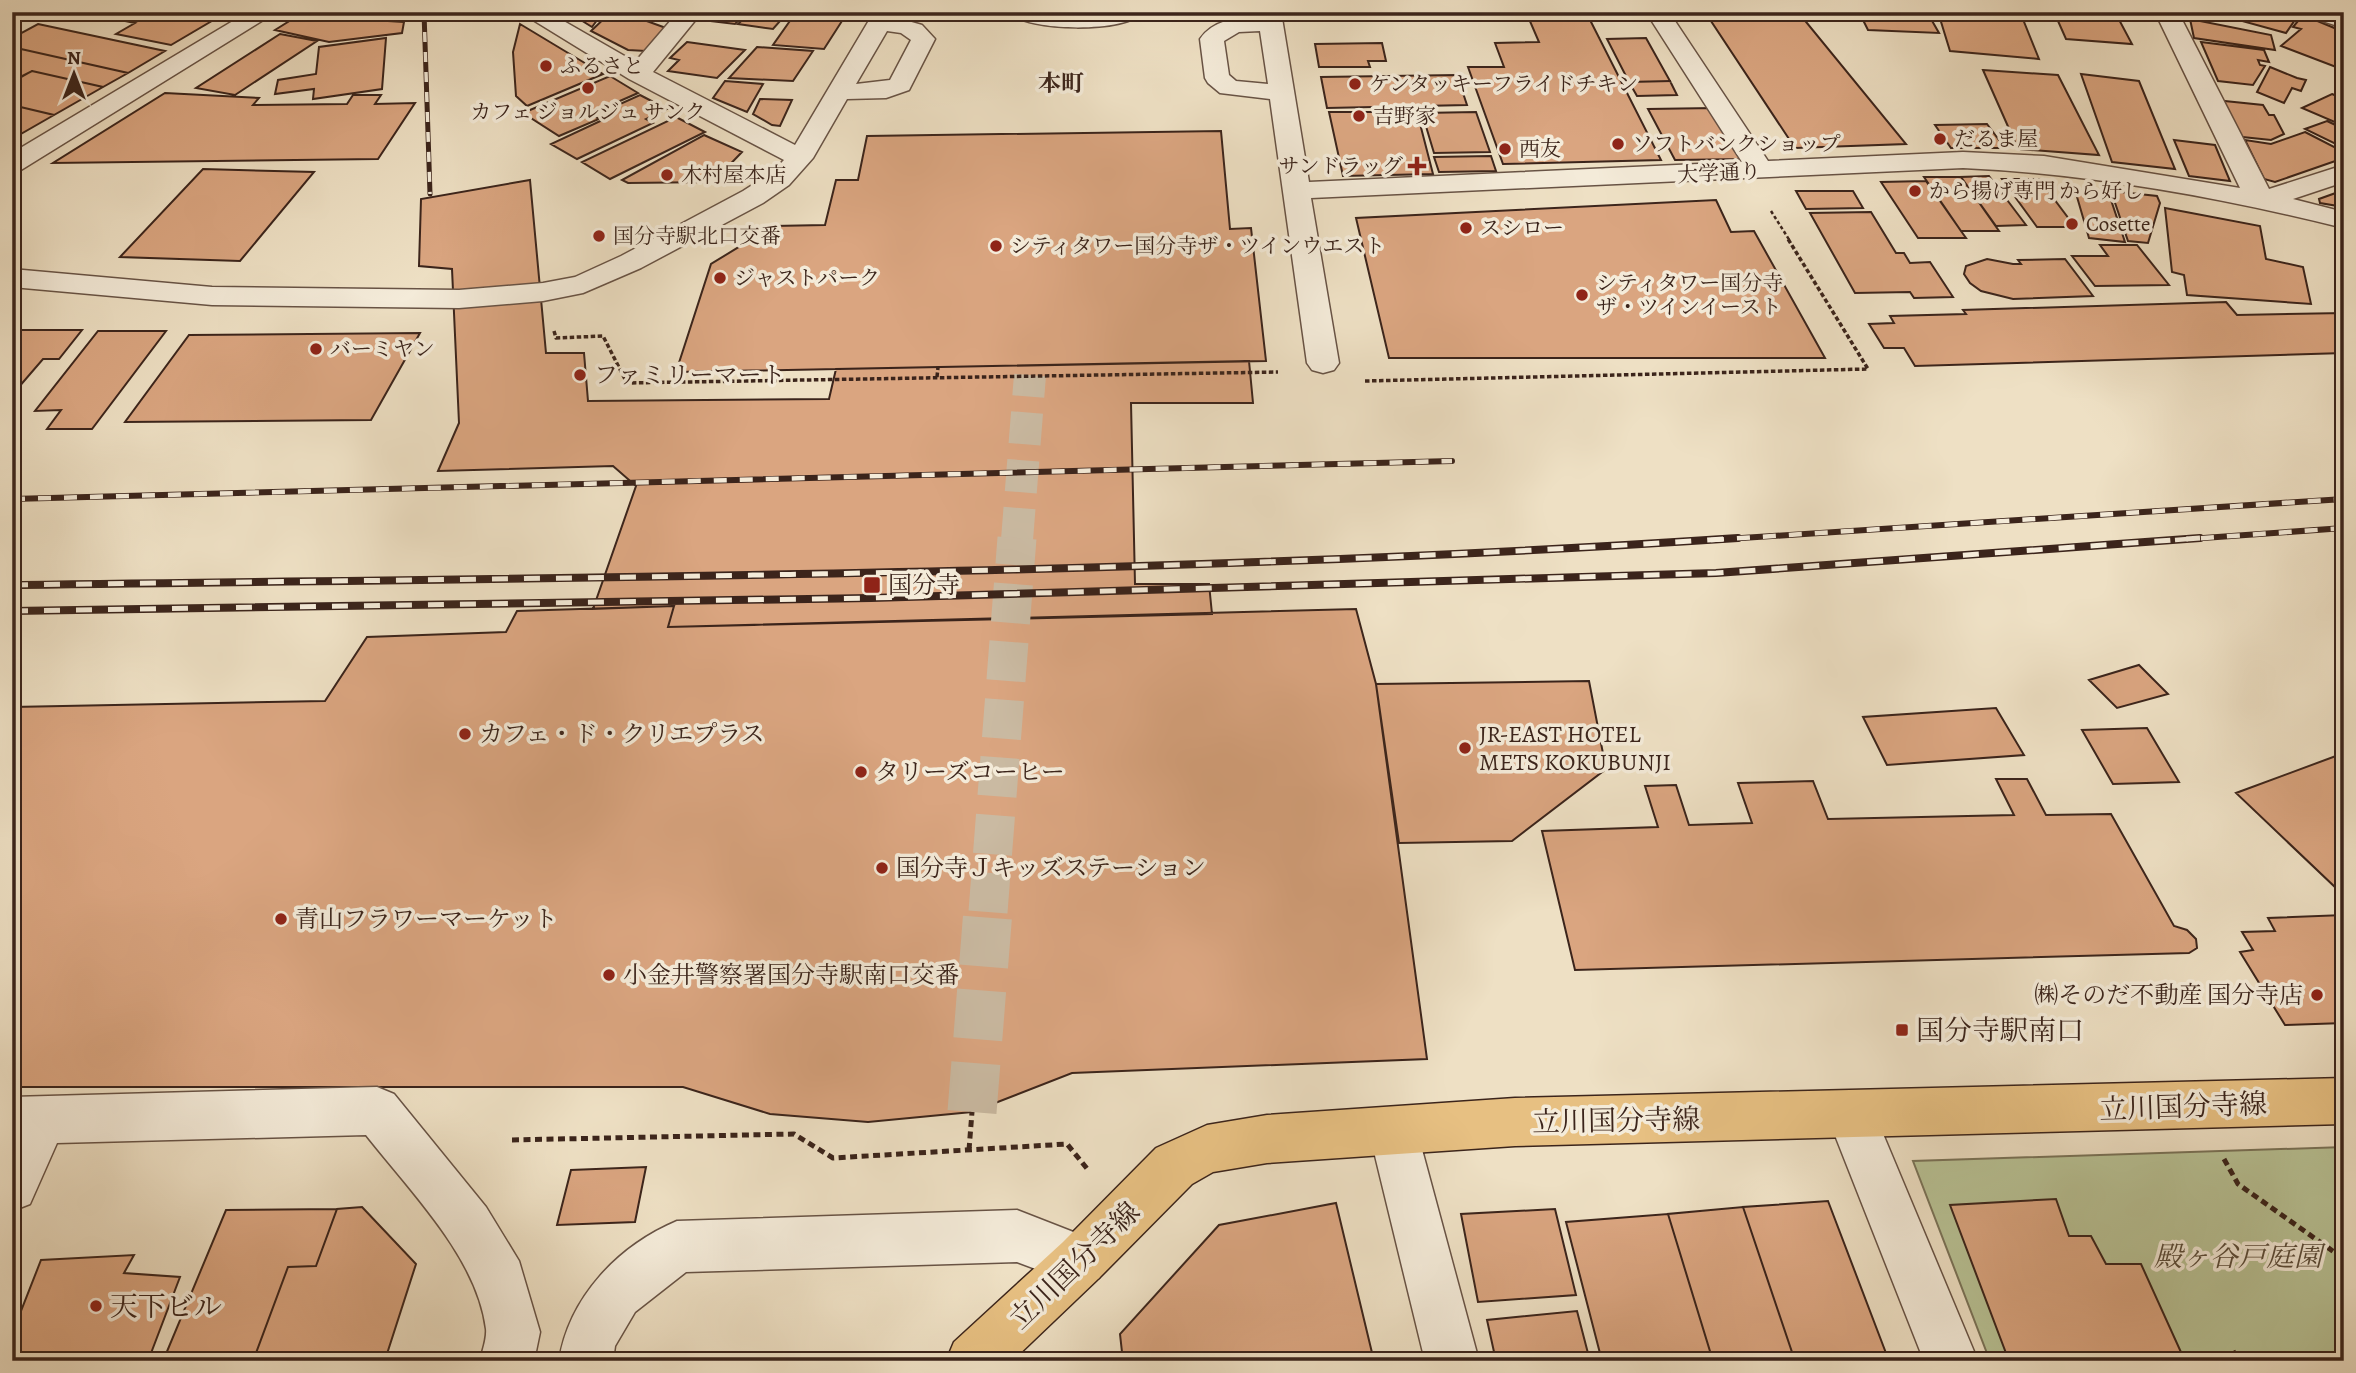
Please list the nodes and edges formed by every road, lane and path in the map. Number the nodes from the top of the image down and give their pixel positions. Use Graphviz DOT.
graph roads {
  1 [pos="265,12"];
  2 [pos="531,12"];
  3 [pos="691,12"];
  4 [pos="1657,12"];
  5 [pos="2166,12"];
  6 [pos="2318,12"];
  7 [pos="1035,14"];
  8 [pos="1125,14"];
  9 [pos="1081,16"];
  10 [pos="883,18"];
  11 [pos="1270,18"];
  12 [pos="2344,21"];
  13 [pos="638,74"];
  14 [pos="840,92"];
  15 [pos="1282,93"];
  16 [pos="800,158"];
  17 [pos="12,164"];
  18 [pos="1754,171"];
  19 [pos="2344,173"];
  20 [pos="1297,191"];
  21 [pos="2264,200"];
  22 [pos="2344,220"];
  23 [pos="12,278"];
  24 [pos="543,292"];
  25 [pos="1324,363"];
  26 [pos="938,367"];
  27 [pos="1250,373"];
  28 [pos="937,377"];
  29 [pos="2344,1101"];
  30 [pos="2195,1106"];
  31 [pos="972,1112"];
  32 [pos="1851,1115"];
  33 [pos="28,1121"];
  34 [pos="1393,1131"];
  35 [pos="512,1140"];
  36 [pos="969,1150"];
  37 [pos="1090,1171"];
  38 [pos="12,1186"];
  39 [pos="2344,1259"];
  40 [pos="1082,1260"];
  41 [pos="2233,1351"];
  42 [pos="507,1361"];
  43 [pos="586,1361"];
  44 [pos="973,1361"];
  45 [pos="1452,1361"];
  46 [pos="1951,1361"];
  47 [pos="2239,1361"];
  1 -- 17 [label="street"];
  2 -- 13 [label="street"];
  3 -- 13 [label="street"];
  4 -- 18 [label="street"];
  5 -- 21 [label="street"];
  6 -- 12 [label="street"];
  7 -- 9 [label="street"];
  8 -- 9 [label="street"];
  10 -- 14 [label="street"];
  10 -- 14 [label="street"];
  11 -- 15 [label="street"];
  11 -- 15 [label="street"];
  13 -- 16 [label="street"];
  14 -- 16 [label="street"];
  15 -- 20 [label="street"];
  16 -- 24 [label="street"];
  18 -- 20 [label="street, 大学通り"];
  18 -- 21 [label="street, 大学通り"];
  18 -- 25 [label="path"];
  19 -- 21 [label="street"];
  20 -- 25 [label="street"];
  21 -- 22 [label="street, 大学通り"];
  23 -- 24 [label="street"];
  24 -- 28 [label="path"];
  26 -- 28 [label="path"];
  27 -- 28 [label="path"];
  29 -- 30 [label="main road, 立川国分寺線"];
  30 -- 32 [label="main road, 立川国分寺線"];
  30 -- 39 [label="path"];
  31 -- 36 [label="path"];
  32 -- 34 [label="main road, 立川国分寺線"];
  32 -- 46 [label="street"];
  33 -- 38 [label="street"];
  33 -- 42 [label="street"];
  34 -- 40 [label="main road, 立川国分寺線"];
  34 -- 45 [label="street"];
  35 -- 36 [label="path"];
  36 -- 37 [label="path"];
  40 -- 43 [label="street"];
  40 -- 44 [label="main road, 立川国分寺線"];
  41 -- 47 [label="path"];
}
